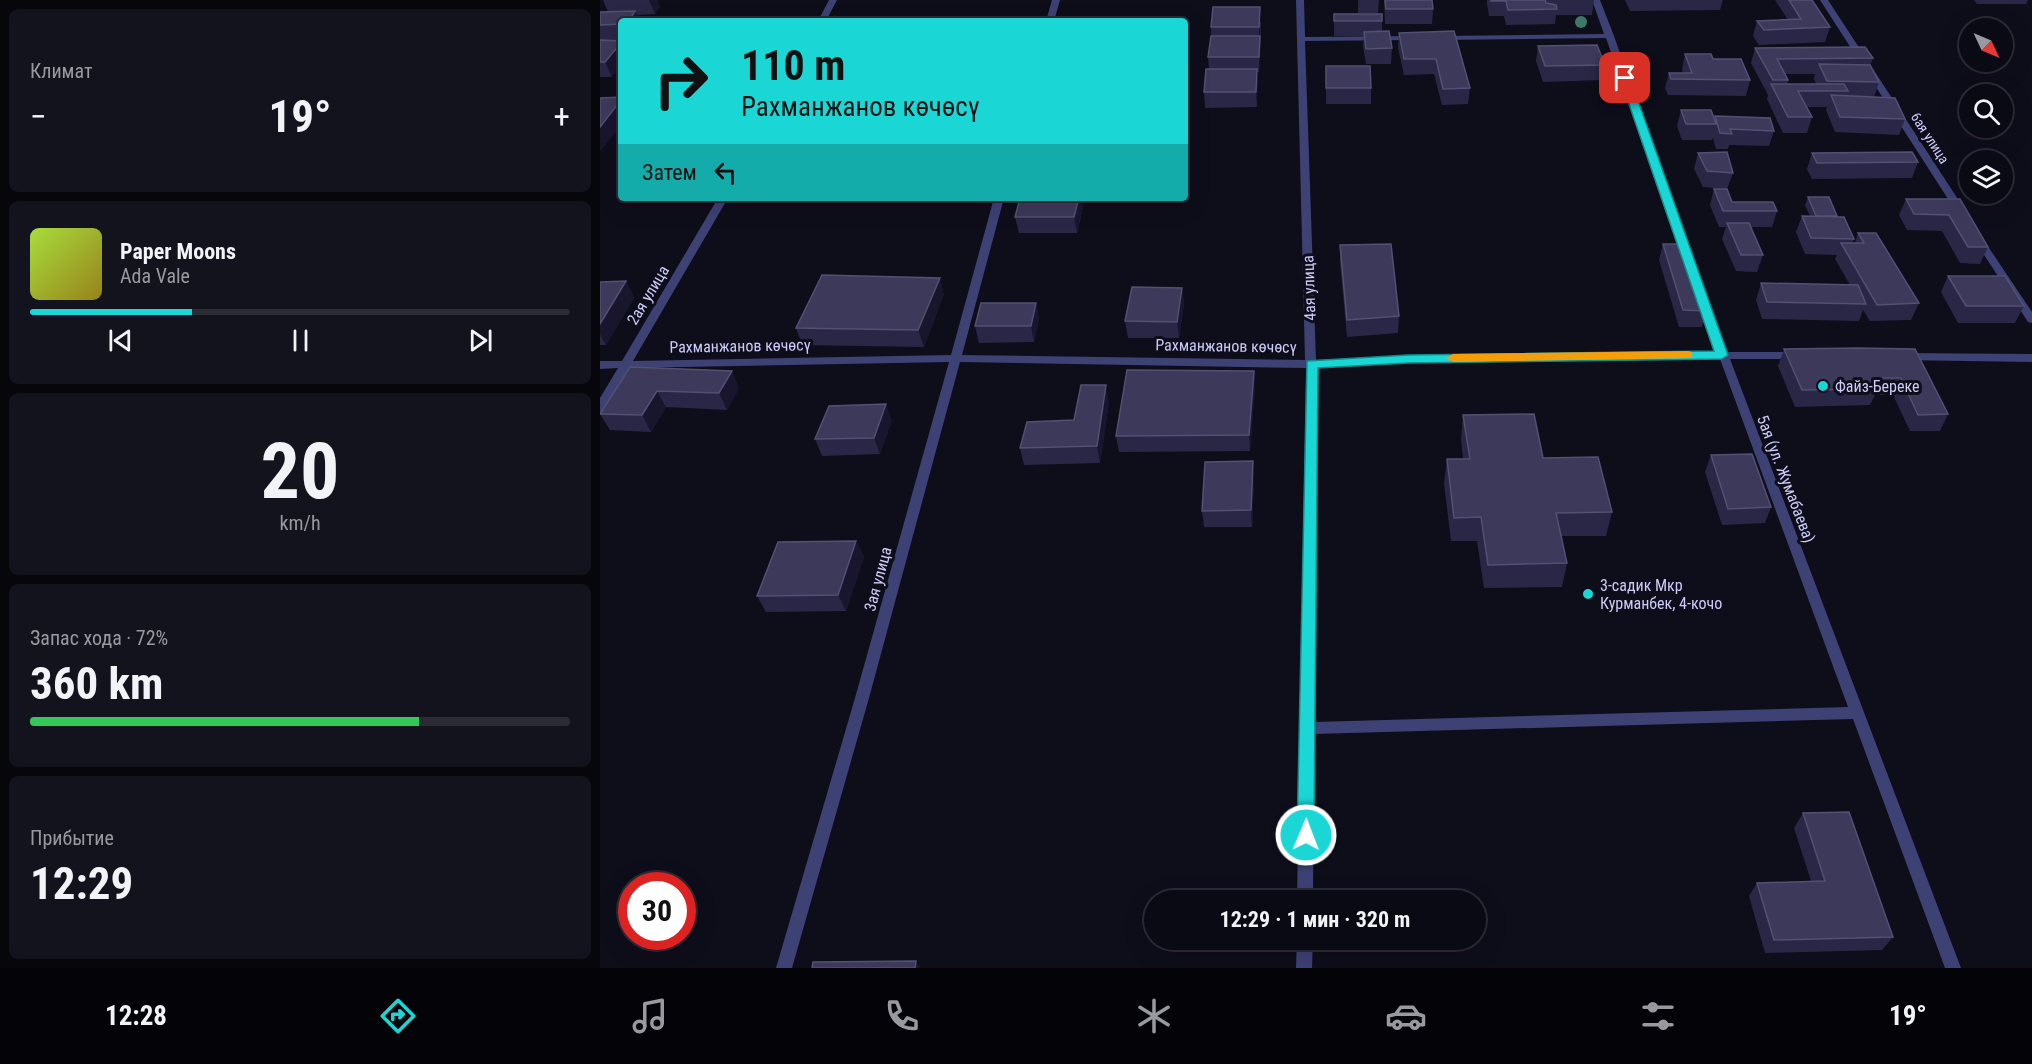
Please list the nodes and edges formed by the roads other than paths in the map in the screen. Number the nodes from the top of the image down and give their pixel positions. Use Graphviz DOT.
graph roads {
  1 [pos="833,0"];
  2 [pos="1056,0"];
  3 [pos="1300,0"];
  4 [pos="1596,0"];
  5 [pos="1824,0"];
  6 [pos="824,18"];
  7 [pos="1051,18"];
  8 [pos="1610,36"];
  9 [pos="1420,38"];
  10 [pos="1432,38"];
  11 [pos="1302,39"];
  12 [pos="721,201"];
  13 [pos="998,201"];
  14 [pos="1967,220"];
  15 [pos="1974,230"];
  16 [pos="1691,267"];
  17 [pos="1699,289"];
  18 [pos="2032,320"];
  19 [pos="1722,355"];
  20 [pos="1805,356"];
  21 [pos="1889,356"];
  22 [pos="955,358"];
  23 [pos="2032,358"];
  24 [pos="600,364"];
  25 [pos="625,364"];
  26 [pos="1311,364"];
  27 [pos="600,408"];
  28 [pos="1857,713"];
  29 [pos="1307,728"];
  30 [pos="1305,890"];
  31 [pos="1305,950"];
  32 [pos="784,968"];
  33 [pos="1304,968"];
  34 [pos="1953,968"];
  1 -- 6 [label="street"];
  2 -- 7 [label="street"];
  3 -- 11 [label="street, 4ая улица"];
  4 -- 8 [label="street"];
  5 -- 14 [label="street, 6ая улица"];
  8 -- 10 [label="street"];
  8 -- 16 [label="street"];
  9 -- 11 [label="street"];
  11 -- 26 [label="street, 4ая улица"];
  12 -- 25 [label="street, 2ая улица"];
  13 -- 22 [label="street, 3ая улица"];
  15 -- 18 [label="street"];
  17 -- 19 [label="street, 5ая (ул. Жумабаева)"];
  19 -- 20 [label="street, Рахманжанов көчөсү"];
  19 -- 26 [label="street, Рахманжанов көчөсү"];
  19 -- 28 [label="street, 5ая (ул. Жумабаева)"];
  21 -- 23 [label="street"];
  22 -- 25 [label="street, Рахманжанов көчөсү"];
  22 -- 26 [label="street, Рахманжанов көчөсү"];
  22 -- 32 [label="street, 3ая улица"];
  24 -- 25 [label="street, Рахманжанов көчөсү"];
  25 -- 27 [label="street, 2ая улица"];
  26 -- 29 [label="street, 4ая улица"];
  28 -- 29 [label="street"];
  28 -- 34 [label="street, 5ая (ул. Жумабаева)"];
  29 -- 30 [label="street, 4ая улица"];
  31 -- 33 [label="street"];
}
